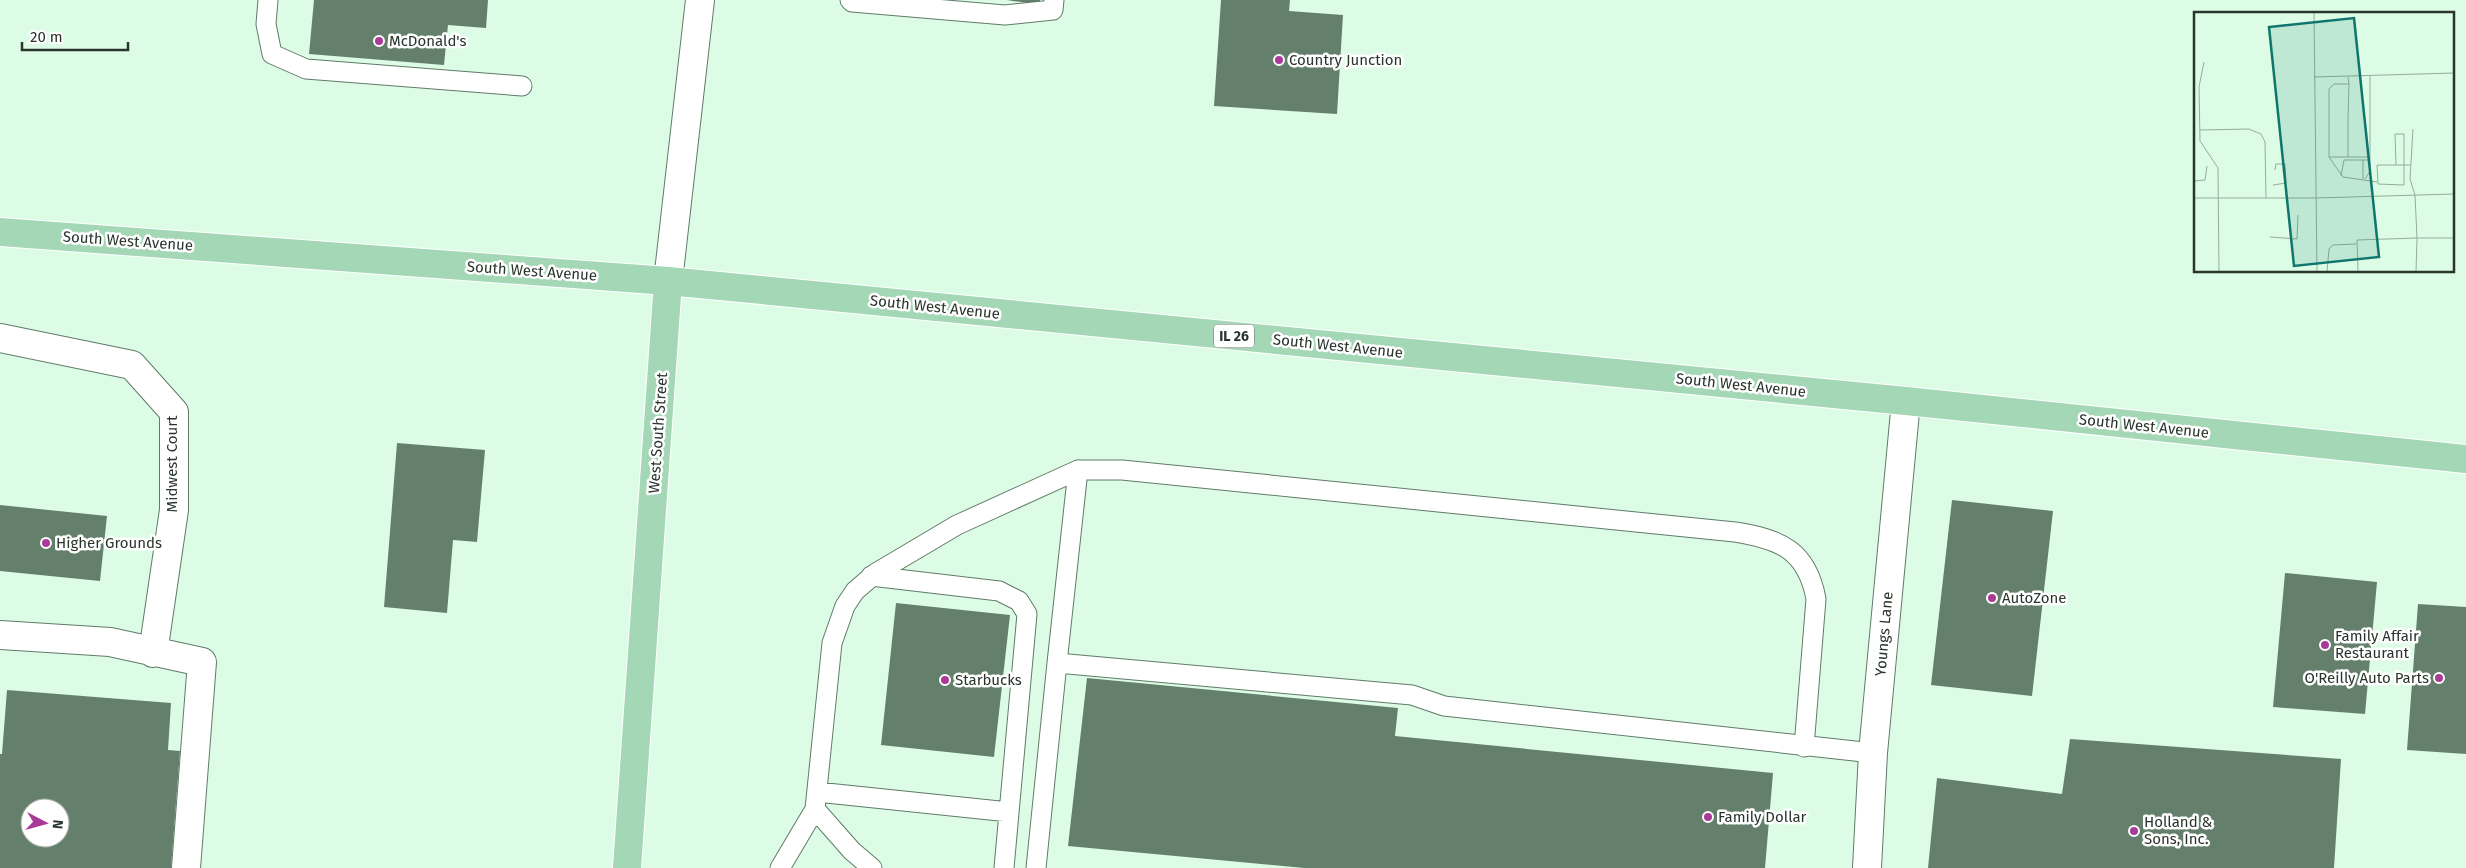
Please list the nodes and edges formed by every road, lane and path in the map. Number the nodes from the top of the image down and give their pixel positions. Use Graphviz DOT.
graph roads {
  1 [pos="700,0"];
  2 [pos="850,0"];
  3 [pos="1054,0"];
  4 [pos="267,1"];
  5 [pos="522,86"];
  6 [pos="0,232"];
  7 [pos="668,282"];
  8 [pos="0,338"];
  9 [pos="1906,401"];
  10 [pos="2466,459"];
  11 [pos="1078,470"];
  12 [pos="871,576"];
  13 [pos="0,635"];
  14 [pos="153,652"];
  15 [pos="1058,663"];
  16 [pos="1804,747"];
  17 [pos="1873,753"];
  18 [pos="816,801"];
  19 [pos="1009,812"];
  20 [pos="186,868"];
  21 [pos="627,868"];
  22 [pos="780,868"];
  23 [pos="872,868"];
  24 [pos="1004,868"];
  25 [pos="1036,868"];
  26 [pos="1867,868"];
  1 -- 7 [label="street, West South Street"];
  2 -- 3 [label="lane"];
  4 -- 5 [label="lane"];
  6 -- 7 [label="main road, South West Avenue / IL 26"];
  7 -- 9 [label="main road, South West Avenue / IL 26"];
  7 -- 21 [label="main road, West South Street"];
  8 -- 14 [label="street, Midwest Court"];
  9 -- 10 [label="main road, South West Avenue / IL 26"];
  9 -- 17 [label="street, Youngs Lane"];
  11 -- 12 [label="lane"];
  11 -- 15 [label="lane"];
  11 -- 16 [label="lane"];
  12 -- 18 [label="lane"];
  12 -- 19 [label="lane"];
  13 -- 14 [label="street"];
  14 -- 20 [label="street"];
  15 -- 16 [label="lane"];
  15 -- 25 [label="lane"];
  16 -- 17 [label="lane"];
  17 -- 26 [label="street, Youngs Lane"];
  18 -- 19 [label="lane"];
  18 -- 22 [label="lane"];
  18 -- 23 [label="lane"];
  19 -- 24 [label="lane"];
}
